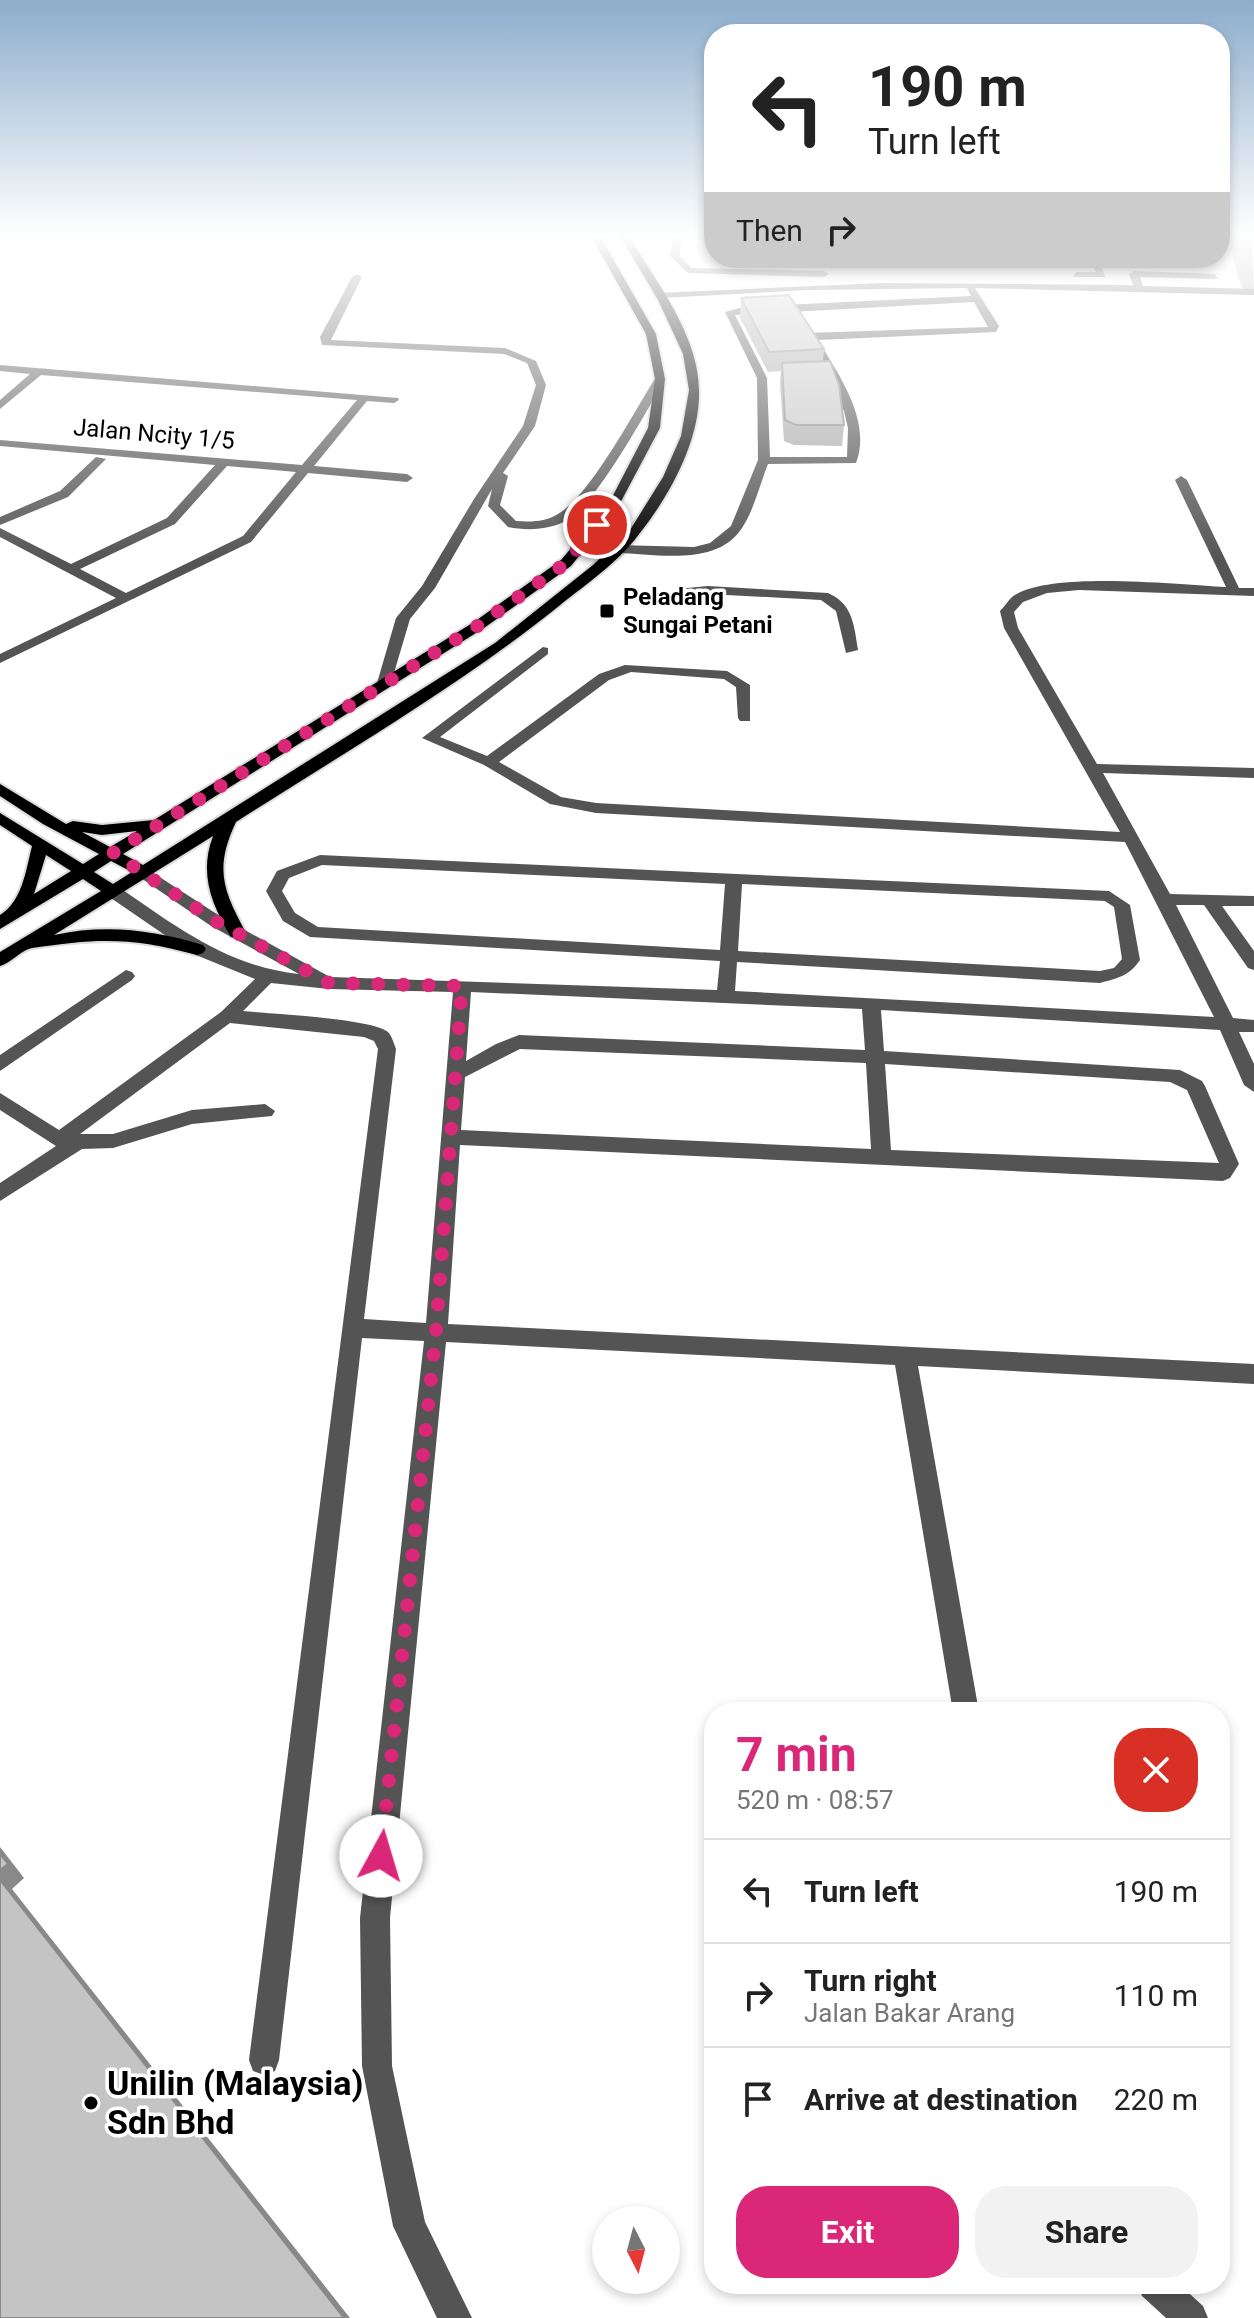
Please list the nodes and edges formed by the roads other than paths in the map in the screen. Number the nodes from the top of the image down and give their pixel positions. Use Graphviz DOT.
graph roads {
  1 [pos="352,344"];
  2 [pos="653,344"];
  3 [pos="683,344"];
  4 [pos="745,344"];
  5 [pos="815,344"];
  6 [pos="0,368"];
  7 [pos="39,371"];
  8 [pos="834,375"];
  9 [pos="820,376"];
  10 [pos="762,378"];
  11 [pos="776,378"];
  12 [pos="660,379"];
  13 [pos="365,397"];
  14 [pos="394,400"];
  15 [pos="0,405"];
  16 [pos="0,443"];
  17 [pos="764,454"];
  18 [pos="100,459"];
  19 [pos="224,462"];
  20 [pos="506,464"];
  21 [pos="305,469"];
  22 [pos="407,478"];
  23 [pos="1181,480"];
  24 [pos="0,521"];
  25 [pos="0,532"];
  26 [pos="617,549"];
  27 [pos="70,569"];
  28 [pos="1234,591"];
  29 [pos="1254,592"];
  30 [pos="126,598"];
  31 [pos="681,600"];
  32 [pos="851,650"];
  33 [pos="543,651"];
  34 [pos="0,659"];
  35 [pos="384,683"];
  36 [pos="745,718"];
  37 [pos="489,762"];
  38 [pos="1093,768"];
  39 [pos="1254,773"];
  40 [pos="0,789"];
  41 [pos="0,818"];
  42 [pos="230,819"];
  43 [pos="163,820"];
  44 [pos="49,821"];
  45 [pos="1130,837"];
  46 [pos="40,845"];
  47 [pos="113,853"];
  48 [pos="144,872"];
  49 [pos="83,873"];
  50 [pos="734,878"];
  51 [pos="111,890"];
  52 [pos="1163,899"];
  53 [pos="1209,900"];
  54 [pos="1254,901"];
  55 [pos="17,913"];
  56 [pos="0,923"];
  57 [pos="237,933"];
  58 [pos="22,947"];
  59 [pos="197,949"];
  60 [pos="729,954"];
  61 [pos="0,960"];
  62 [pos="1254,964"];
  63 [pos="126,976"];
  64 [pos="267,977"];
  65 [pos="329,983"];
  66 [pos="462,986"];
  67 [pos="726,996"];
  68 [pos="871,1003"];
  69 [pos="227,1016"];
  70 [pos="1228,1025"];
  71 [pos="1254,1026"];
  72 [pos="875,1057"];
  73 [pos="0,1064"];
  74 [pos="456,1073"];
  75 [pos="1254,1085"];
  76 [pos="0,1100"];
  77 [pos="265,1111"];
  78 [pos="451,1137"];
  79 [pos="68,1141"];
  80 [pos="882,1158"];
  81 [pos="0,1193"];
  82 [pos="352,1328"];
  83 [pos="436,1331"];
  84 [pos="905,1356"];
  85 [pos="1254,1374"];
  86 [pos="964,1702"];
  87 [pos="264,2060"];
  88 [pos="1165,2294"];
  89 [pos="455,2318"];
  90 [pos="1191,2318"];
  1 -- 20 [label="street"];
  2 -- 12 [label="main road"];
  3 -- 26 [label="main road"];
  4 -- 10 [label="street"];
  5 -- 8 [label="street"];
  6 -- 7 [label="street"];
  7 -- 13 [label="street"];
  7 -- 15 [label="street"];
  8 -- 9 [label="street"];
  8 -- 17 [label="street"];
  10 -- 11 [label="street"];
  10 -- 17 [label="street"];
  12 -- 20 [label="street"];
  12 -- 35 [label="main road"];
  13 -- 14 [label="street"];
  13 -- 21 [label="street"];
  16 -- 19 [label="street, Jalan Ncity 1/5"];
  17 -- 26 [label="street"];
  18 -- 24 [label="street"];
  19 -- 21 [label="street, Jalan Ncity 1/5"];
  19 -- 27 [label="street"];
  20 -- 35 [label="street"];
  21 -- 22 [label="street, Jalan Ncity 1/5"];
  21 -- 30 [label="street"];
  23 -- 28 [label="street"];
  25 -- 27 [label="street"];
  26 -- 42 [label="main road"];
  27 -- 30 [label="street"];
  28 -- 29 [label="street"];
  28 -- 38 [label="street"];
  30 -- 34 [label="street"];
  31 -- 32 [label="street"];
  33 -- 37 [label="street"];
  35 -- 43 [label="main road"];
  36 -- 37 [label="street"];
  37 -- 45 [label="street"];
  38 -- 39 [label="street"];
  38 -- 45 [label="street"];
  40 -- 44 [label="main road"];
  41 -- 46 [label="main road"];
  42 -- 48 [label="main road"];
  42 -- 57 [label="main road"];
  43 -- 44 [label="main road"];
  43 -- 47 [label="main road"];
  44 -- 47 [label="main road"];
  45 -- 52 [label="street"];
  46 -- 49 [label="main road"];
  46 -- 55 [label="main road"];
  47 -- 48 [label="main road"];
  47 -- 49 [label="main road"];
  48 -- 51 [label="main road"];
  48 -- 57 [label="street"];
  49 -- 51 [label="main road"];
  49 -- 55 [label="main road"];
  50 -- 60 [label="street"];
  50 -- 60 [label="street"];
  50 -- 60 [label="street"];
  51 -- 58 [label="main road"];
  51 -- 59 [label="street"];
  52 -- 53 [label="street"];
  52 -- 70 [label="street"];
  53 -- 54 [label="street"];
  53 -- 62 [label="street"];
  55 -- 56 [label="main road"];
  57 -- 65 [label="street"];
  58 -- 59 [label="main road"];
  58 -- 61 [label="main road"];
  59 -- 64 [label="street"];
  60 -- 67 [label="street"];
  63 -- 73 [label="street"];
  64 -- 65 [label="street"];
  64 -- 69 [label="street"];
  65 -- 66 [label="street"];
  66 -- 67 [label="street"];
  66 -- 74 [label="street"];
  67 -- 68 [label="street"];
  68 -- 70 [label="street"];
  68 -- 72 [label="street"];
  69 -- 79 [label="street"];
  69 -- 82 [label="street"];
  70 -- 71 [label="street"];
  70 -- 75 [label="street"];
  72 -- 74 [label="street"];
  72 -- 80 [label="street"];
  72 -- 80 [label="street"];
  74 -- 78 [label="street"];
  76 -- 79 [label="street"];
  77 -- 79 [label="street"];
  78 -- 80 [label="street"];
  78 -- 83 [label="street"];
  79 -- 81 [label="street"];
  82 -- 83 [label="street"];
  82 -- 87 [label="street"];
  83 -- 84 [label="street"];
  83 -- 89 [label="street"];
  84 -- 85 [label="street"];
  84 -- 86 [label="street"];
  88 -- 90 [label="street"];
}
